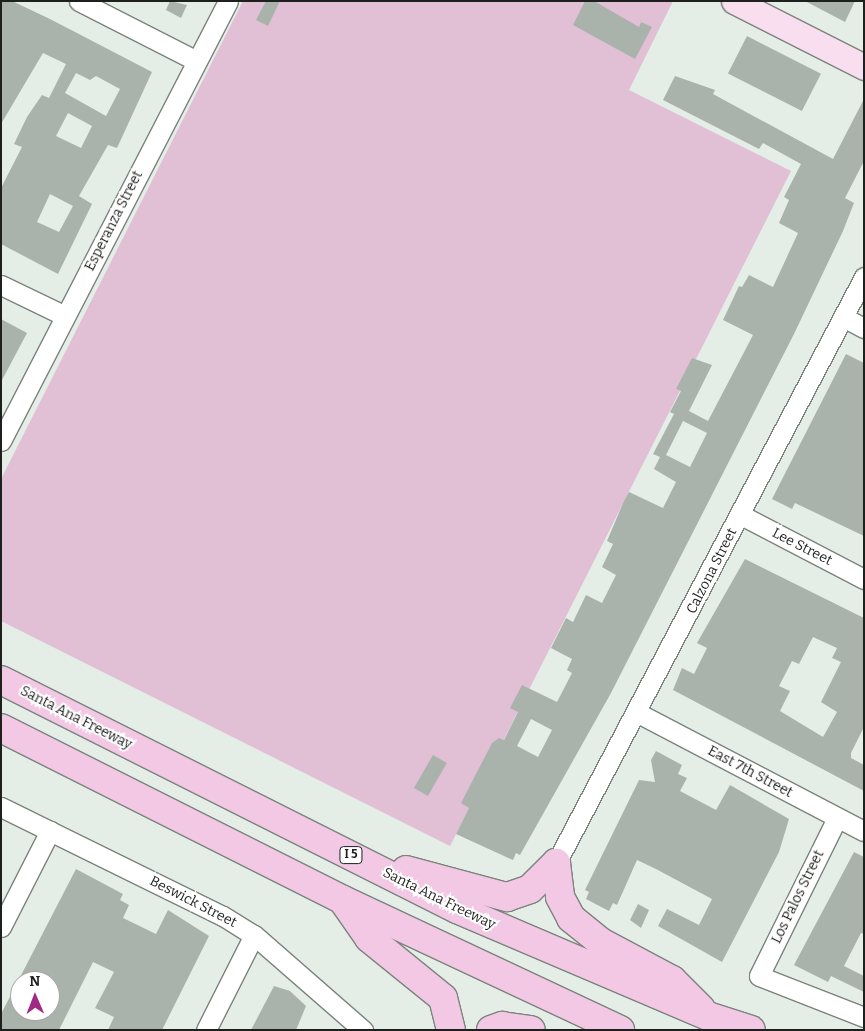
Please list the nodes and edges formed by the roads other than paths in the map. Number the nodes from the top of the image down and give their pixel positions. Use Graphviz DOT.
graph roads {
  1 [pos="79,1"];
  2 [pos="228,1"];
  3 [pos="734,1"];
  4 [pos="197,61"];
  5 [pos="864,67"];
  6 [pos="864,277"];
  7 [pos="1,285"];
  8 [pos="65,316"];
  9 [pos="843,318"];
  10 [pos="864,328"];
  11 [pos="1,440"];
  12 [pos="741,516"];
  13 [pos="864,578"];
  14 [pos="1,680"];
  15 [pos="636,712"];
  16 [pos="1,728"];
  17 [pos="1,806"];
  18 [pos="837,818"];
  19 [pos="50,831"];
  20 [pos="864,831"];
  21 [pos="349,854"];
  22 [pos="556,863"];
  23 [pos="343,900"];
  24 [pos="1,927"];
  25 [pos="254,935"];
  26 [pos="708,1016"];
  27 [pos="864,1017"];
  28 [pos="206,1030"];
  29 [pos="363,1030"];
  30 [pos="451,1030"];
  31 [pos="491,1030"];
  32 [pos="532,1030"];
  33 [pos="620,1030"];
  34 [pos="751,1030"];
  1 -- 4 [label="street"];
  2 -- 4 [label="street, Esperanza Street"];
  3 -- 5 [label="main road"];
  4 -- 8 [label="street, Esperanza Street"];
  6 -- 9 [label="street, Calzona Street"];
  7 -- 8 [label="street"];
  8 -- 11 [label="street, Esperanza Street"];
  9 -- 10 [label="street"];
  9 -- 12 [label="street, Calzona Street"];
  12 -- 13 [label="street, Lee Street"];
  12 -- 15 [label="street, Calzona Street"];
  14 -- 21 [label="highway, Santa Ana Freeway / I 5"];
  15 -- 18 [label="street, East 7th Street"];
  15 -- 22 [label="street, Calzona Street"];
  16 -- 23 [label="highway"];
  17 -- 19 [label="street, Beswick Street"];
  18 -- 20 [label="street, East 7th Street"];
  18 -- 27 [label="street, Los Palos Street"];
  19 -- 24 [label="street"];
  19 -- 25 [label="street, Beswick Street"];
  21 -- 22 [label="highway"];
  21 -- 26 [label="highway, Santa Ana Freeway / I 5"];
  22 -- 26 [label="highway"];
  23 -- 30 [label="highway"];
  23 -- 33 [label="highway"];
  25 -- 28 [label="street"];
  25 -- 29 [label="street, Beswick Street"];
  26 -- 34 [label="highway, Santa Ana Freeway / I 5"];
  31 -- 32 [label="highway"];
}
